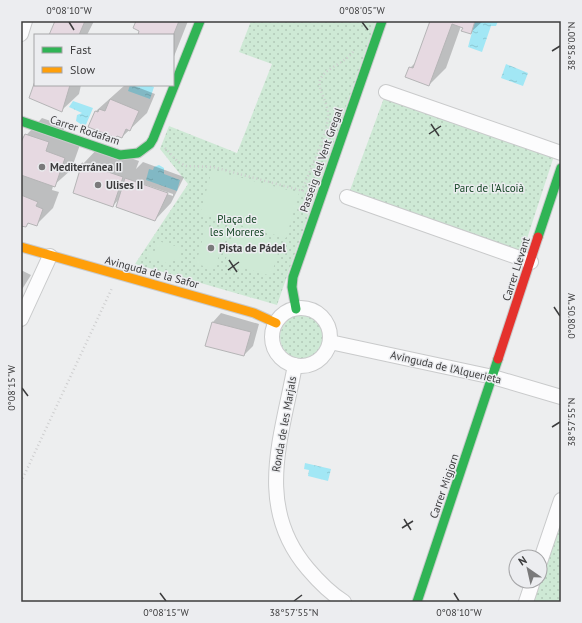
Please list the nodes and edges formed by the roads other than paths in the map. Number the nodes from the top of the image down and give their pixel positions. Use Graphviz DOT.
graph roads {
  1 [pos="25,21"];
  2 [pos="200,21"];
  3 [pos="382,21"];
  4 [pos="21,34"];
  5 [pos="386,92"];
  6 [pos="21,121"];
  7 [pos="561,153"];
  8 [pos="561,168"];
  9 [pos="347,197"];
  10 [pos="21,248"];
  11 [pos="50,256"];
  12 [pos="531,262"];
  13 [pos="296,309"];
  14 [pos="21,319"];
  15 [pos="276,322"];
  16 [pos="330,342"];
  17 [pos="295,365"];
  18 [pos="493,377"];
  19 [pos="561,397"];
  20 [pos="561,500"];
  21 [pos="544,549"];
  22 [pos="531,589"];
  23 [pos="344,602"];
  24 [pos="417,602"];
  25 [pos="526,602"];
  1 -- 4 [label="street"];
  2 -- 6 [label="street, Carrer Rodafam"];
  3 -- 13 [label="street, Passeig del Vent Gregal"];
  5 -- 7 [label="street"];
  8 -- 12 [label="street, Carrer Llevant"];
  9 -- 12 [label="street"];
  10 -- 11 [label="street, Avinguda de la Safor"];
  11 -- 14 [label="street"];
  11 -- 15 [label="street, Avinguda de la Safor"];
  12 -- 18 [label="street, Carrer Llevant"];
  13 -- 15 [label="street"];
  13 -- 16 [label="street"];
  15 -- 17 [label="street"];
  16 -- 17 [label="street"];
  16 -- 18 [label="street, Avinguda de l’Alquerieta"];
  17 -- 23 [label="street, Ronda de les Marjals"];
  18 -- 19 [label="street, Avinguda de l’Alquerieta"];
  18 -- 24 [label="street, Carrer Migjorn"];
  20 -- 21 [label="street"];
  22 -- 25 [label="street"];
}
